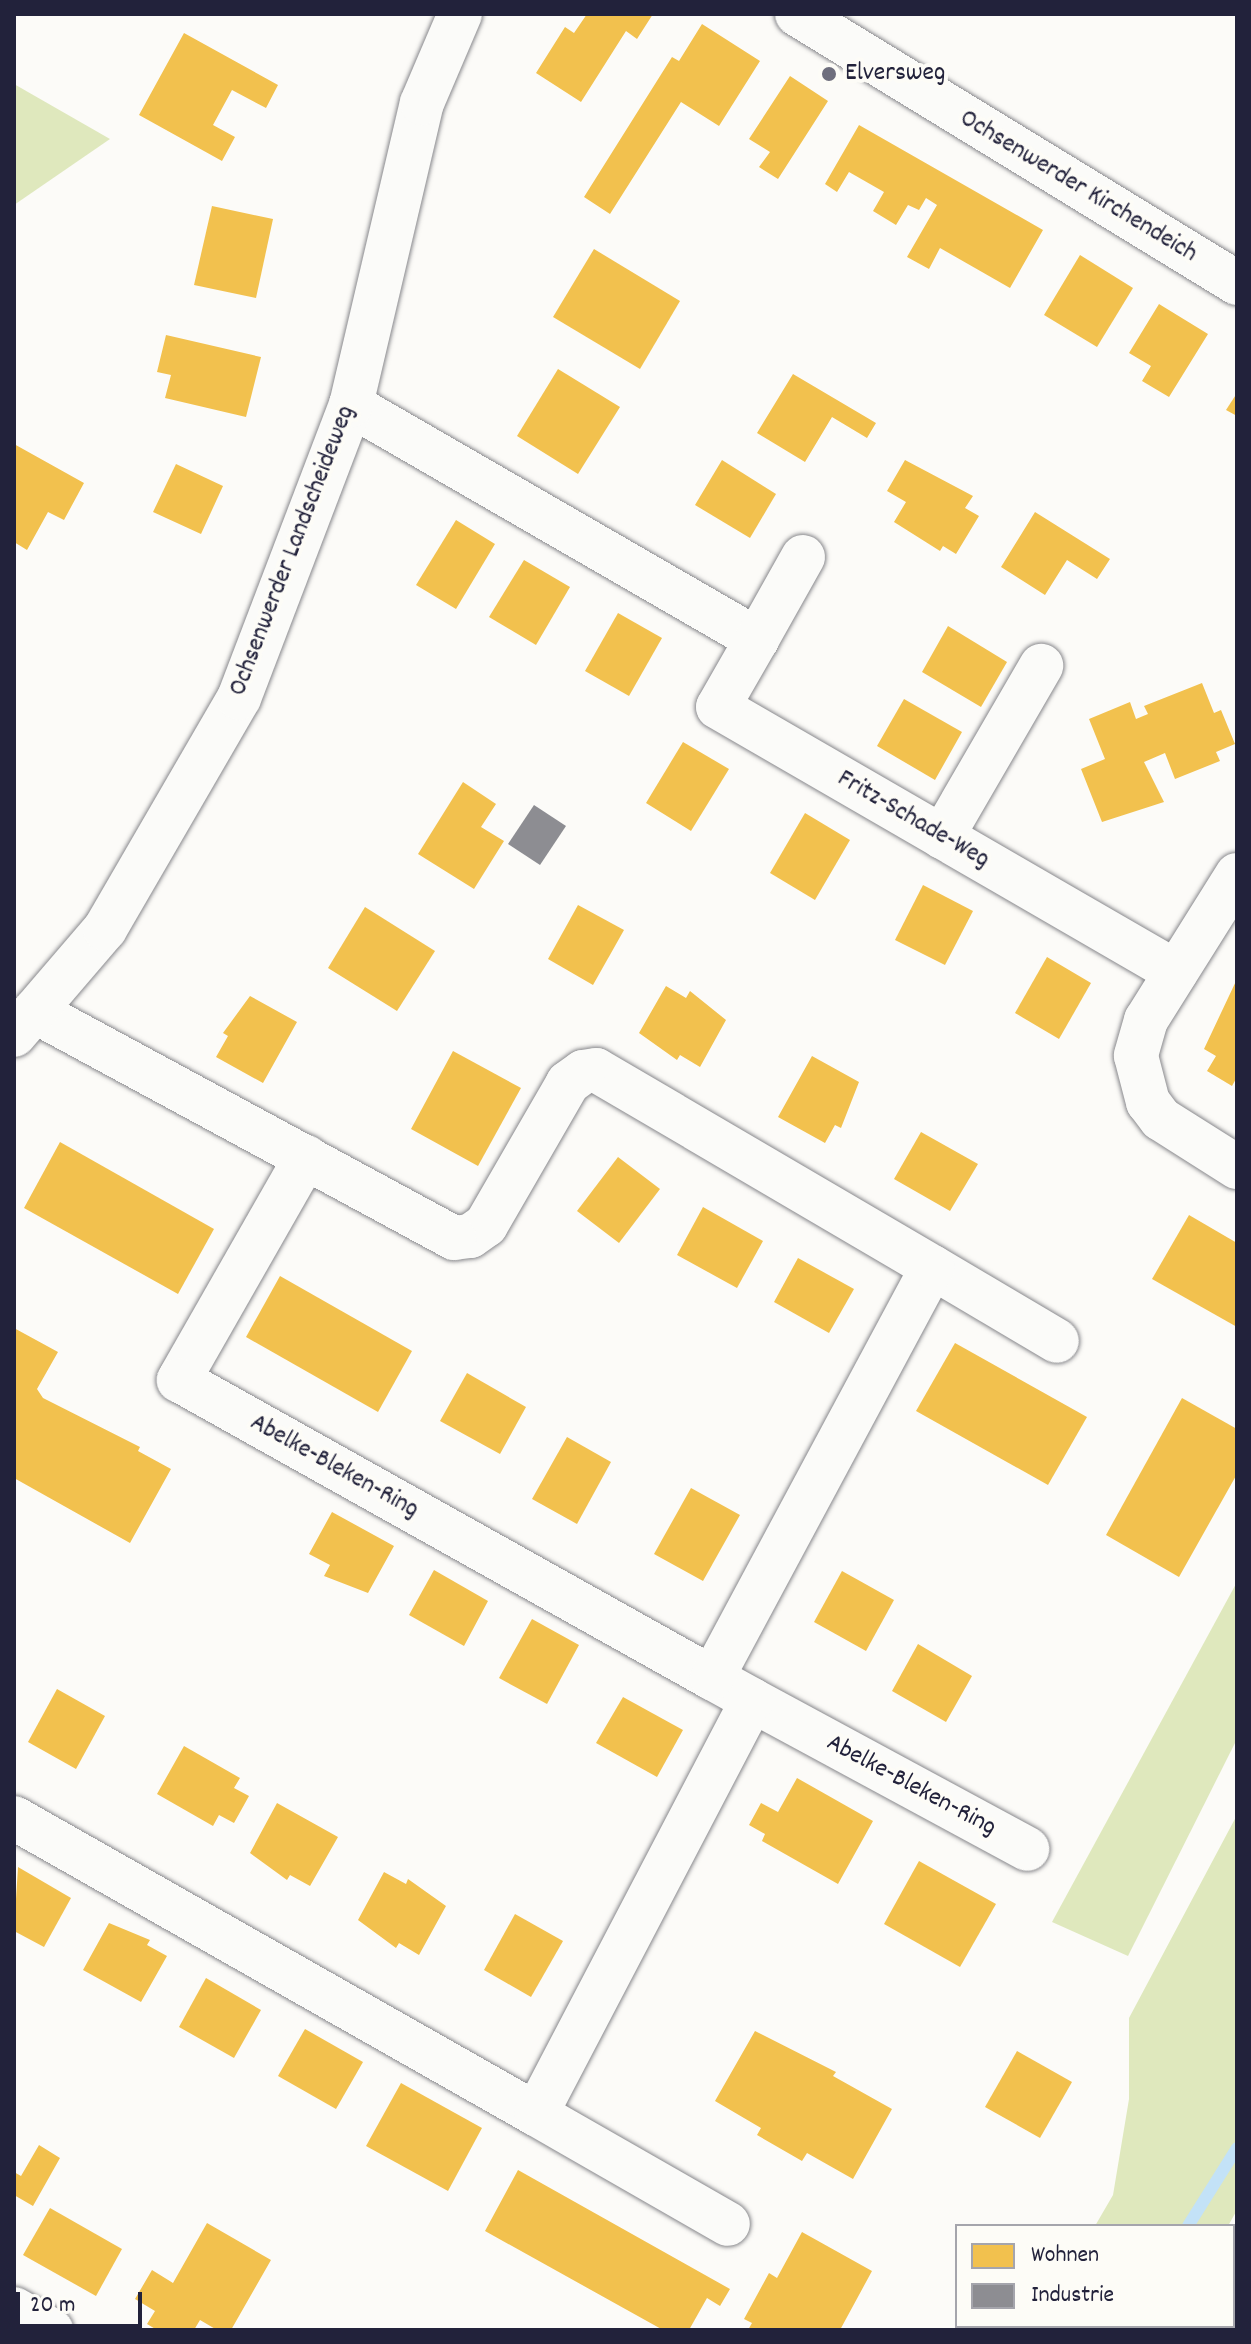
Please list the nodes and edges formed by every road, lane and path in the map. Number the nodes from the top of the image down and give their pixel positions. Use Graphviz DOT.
graph roads {
  1 [pos="460,14"];
  2 [pos="797,14"];
  3 [pos="1237,283"];
  4 [pos="351,405"];
  5 [pos="803,557"];
  6 [pos="757,639"];
  7 [pos="1041,666"];
  8 [pos="942,837"];
  9 [pos="1237,875"];
  10 [pos="1176,972"];
  11 [pos="24,1023"];
  12 [pos="306,1157"];
  13 [pos="1237,1167"];
  14 [pos="932,1267"];
  15 [pos="1057,1341"];
  16 [pos="712,1678"];
  17 [pos="752,1700"];
  18 [pos="14,1818"];
  19 [pos="1027,1849"];
  20 [pos="536,2114"];
  21 [pos="728,2224"];
  22 [pos="14,2309"];
  23 [pos="51,2330"];
  1 -- 4 [label="street, Ochsenwerder Landscheideweg"];
  2 -- 3 [label="street, Ochsenwerder Kirchendeich"];
  4 -- 6 [label="street"];
  4 -- 11 [label="street, Ochsenwerder Landscheideweg"];
  5 -- 6 [label="street, Fritz-Schade-Weg"];
  6 -- 8 [label="street, Fritz-Schade-Weg"];
  7 -- 8 [label="street"];
  8 -- 10 [label="street, Fritz-Schade-Weg"];
  9 -- 10 [label="street"];
  10 -- 13 [label="street"];
  11 -- 12 [label="street"];
  12 -- 14 [label="street"];
  12 -- 16 [label="street, Abelke-Bleken-Ring"];
  14 -- 15 [label="street"];
  14 -- 16 [label="street"];
  16 -- 17 [label="street, Abelke-Bleken-Ring"];
  17 -- 19 [label="street, Abelke-Bleken-Ring"];
  17 -- 20 [label="street"];
  18 -- 20 [label="street"];
  20 -- 21 [label="street"];
  22 -- 23 [label="street"];
}
